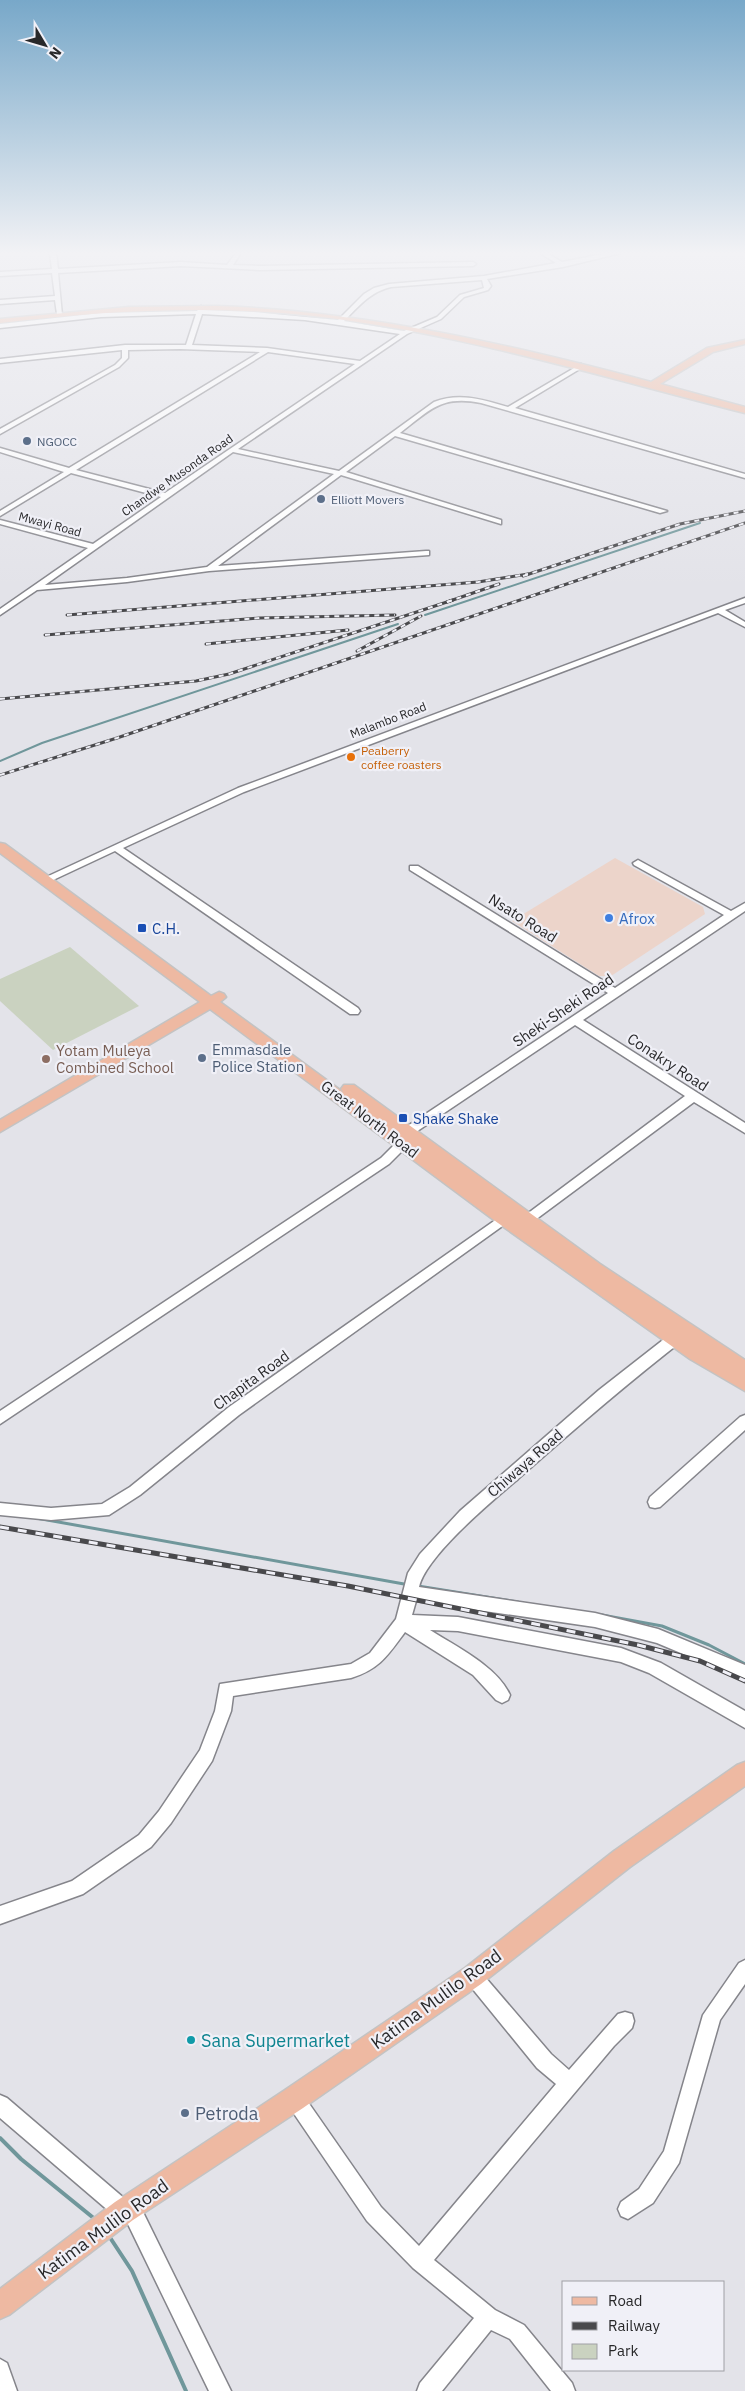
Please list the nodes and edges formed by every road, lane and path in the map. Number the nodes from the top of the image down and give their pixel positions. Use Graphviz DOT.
graph roads {
  1 [pos="118,365"];
  2 [pos="243,365"];
  3 [pos="359,365"];
  4 [pos="575,365"];
  5 [pos="584,365"];
  6 [pos="691,365"];
  7 [pos="581,366"];
  8 [pos="657,385"];
  9 [pos="745,408"];
  10 [pos="509,409"];
  11 [pos="0,432"];
  12 [pos="393,433"];
  13 [pos="0,450"];
  14 [pos="232,450"];
  15 [pos="70,472"];
  16 [pos="337,473"];
  17 [pos="745,476"];
  18 [pos="167,496"];
  19 [pos="662,511"];
  20 [pos="0,514"];
  21 [pos="0,522"];
  22 [pos="498,522"];
  23 [pos="94,547"];
  24 [pos="426,552"];
  25 [pos="208,570"];
  26 [pos="38,588"];
  27 [pos="745,600"];
  28 [pos="719,610"];
  29 [pos="0,613"];
  30 [pos="745,625"];
  31 [pos="0,835"];
  32 [pos="0,847"];
  33 [pos="117,848"];
  34 [pos="638,862"];
  35 [pos="414,868"];
  36 [pos="52,877"];
  37 [pos="745,906"];
  38 [pos="732,915"];
  39 [pos="616,993"];
  40 [pos="216,999"];
  41 [pos="354,1011"];
  42 [pos="575,1020"];
  43 [pos="693,1096"];
  44 [pos="0,1127"];
  45 [pos="745,1129"];
  46 [pos="403,1135"];
  47 [pos="504,1219"];
  48 [pos="528,1220"];
  49 [pos="680,1335"];
  50 [pos="745,1369"];
  51 [pos="745,1384"];
  52 [pos="0,1418"];
  53 [pos="745,1421"];
  54 [pos="655,1502"];
  55 [pos="0,1509"];
  56 [pos="410,1593"];
  57 [pos="403,1622"];
  58 [pos="745,1673"];
  59 [pos="502,1695"];
  60 [pos="745,1720"];
  61 [pos="745,1773"];
  62 [pos="0,1915"];
  63 [pos="745,1969"];
  64 [pos="472,1976"];
  65 [pos="625,2021"];
  66 [pos="570,2084"];
  67 [pos="294,2099"];
  68 [pos="0,2105"];
  69 [pos="628,2209"];
  70 [pos="115,2218"];
  71 [pos="420,2261"];
  72 [pos="0,2306"];
  73 [pos="488,2317"];
  74 [pos="0,2370"];
  75 [pos="6,2391"];
  76 [pos="220,2391"];
  77 [pos="428,2391"];
  78 [pos="564,2391"];
  1 -- 11 [label="street"];
  2 -- 15 [label="street"];
  3 -- 14 [label="street, Chandwe Musonda Road"];
  4 -- 7 [label="main road"];
  5 -- 8 [label="main road"];
  6 -- 8 [label="main road"];
  7 -- 8 [label="main road"];
  7 -- 10 [label="street"];
  8 -- 9 [label="main road"];
  10 -- 12 [label="street"];
  10 -- 17 [label="street"];
  12 -- 16 [label="street"];
  12 -- 19 [label="street"];
  13 -- 15 [label="street"];
  14 -- 16 [label="street"];
  14 -- 18 [label="street, Chandwe Musonda Road"];
  15 -- 18 [label="street"];
  15 -- 20 [label="street"];
  16 -- 22 [label="street"];
  16 -- 25 [label="street"];
  18 -- 23 [label="street, Chandwe Musonda Road"];
  21 -- 23 [label="street, Mwayi Road"];
  23 -- 26 [label="street, Chandwe Musonda Road"];
  24 -- 25 [label="street"];
  25 -- 26 [label="street"];
  26 -- 29 [label="street, Chandwe Musonda Road"];
  27 -- 28 [label="street, Malambo Road"];
  28 -- 30 [label="street"];
  28 -- 33 [label="street, Malambo Road"];
  31 -- 36 [label="main road, Great North Road"];
  32 -- 36 [label="main road, Great North Road"];
  33 -- 36 [label="street, Malambo Road"];
  33 -- 41 [label="street"];
  34 -- 38 [label="street"];
  35 -- 39 [label="street, Nsato Road"];
  36 -- 40 [label="main road, Great North Road"];
  37 -- 38 [label="street, Sheki-Sheki Road"];
  38 -- 39 [label="street, Sheki-Sheki Road"];
  39 -- 42 [label="street, Sheki-Sheki Road"];
  40 -- 44 [label="main road"];
  40 -- 46 [label="main road, Great North Road"];
  42 -- 43 [label="street, Conakry Road"];
  42 -- 46 [label="street, Sheki-Sheki Road"];
  43 -- 45 [label="street, Conakry Road"];
  43 -- 48 [label="street"];
  46 -- 47 [label="main road, Great North Road"];
  46 -- 48 [label="main road, Great North Road"];
  46 -- 52 [label="street"];
  47 -- 49 [label="main road, Great North Road"];
  47 -- 55 [label="street, Chapita Road"];
  48 -- 49 [label="main road, Great North Road"];
  49 -- 50 [label="main road, Great North Road"];
  49 -- 51 [label="main road, Great North Road"];
  49 -- 56 [label="street, Chiwaya Road"];
  53 -- 54 [label="street"];
  56 -- 57 [label="street, Chiwaya Road"];
  56 -- 58 [label="street"];
  57 -- 59 [label="street"];
  57 -- 60 [label="street"];
  57 -- 62 [label="street"];
  61 -- 64 [label="main road, Katima Mulilo Road"];
  63 -- 69 [label="street"];
  64 -- 66 [label="street"];
  64 -- 67 [label="main road, Katima Mulilo Road"];
  65 -- 66 [label="street"];
  66 -- 71 [label="street"];
  67 -- 70 [label="main road, Katima Mulilo Road"];
  67 -- 71 [label="street"];
  68 -- 70 [label="street"];
  70 -- 72 [label="main road, Katima Mulilo Road"];
  70 -- 76 [label="street"];
  71 -- 73 [label="street"];
  73 -- 77 [label="street"];
  73 -- 78 [label="street"];
  74 -- 75 [label="street"];
}
